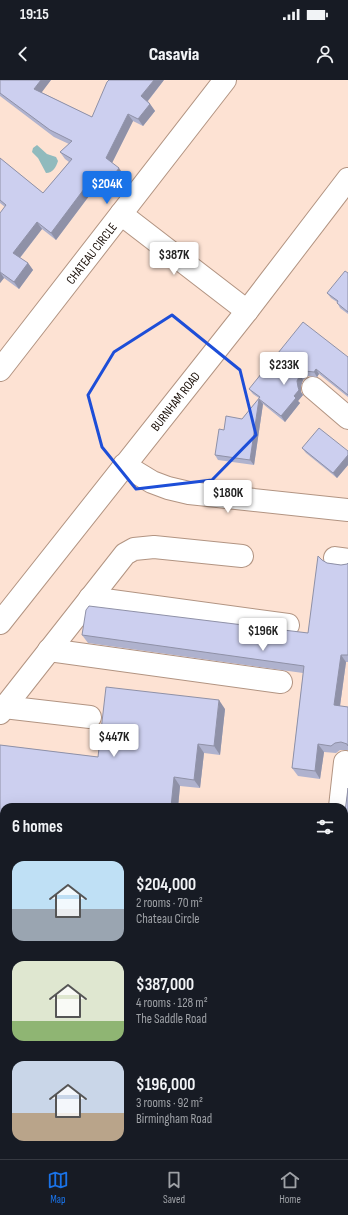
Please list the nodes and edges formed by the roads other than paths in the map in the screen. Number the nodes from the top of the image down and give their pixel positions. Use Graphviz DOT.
graph roads {
  1 [pos="225,80"];
  2 [pos="348,179"];
  3 [pos="122,214"];
  4 [pos="247,311"];
  5 [pos="8,345"];
  6 [pos="0,370"];
  7 [pos="313,388"];
  8 [pos="348,418"];
  9 [pos="124,465"];
  10 [pos="348,510"];
  11 [pos="242,556"];
  12 [pos="90,598"];
  13 [pos="1,620"];
  14 [pos="288,625"];
  15 [pos="49,650"];
  16 [pos="281,682"];
  17 [pos="2,710"];
  18 [pos="90,717"];
  19 [pos="345,762"];
  20 [pos="340,803"];
  1 -- 3 [label="street, CHATEAU CIRCLE"];
  2 -- 4 [label="street, BURNHAM ROAD"];
  3 -- 4 [label="street"];
  3 -- 5 [label="street, CHATEAU CIRCLE"];
  4 -- 9 [label="street, BURNHAM ROAD"];
  5 -- 6 [label="street, CHATEAU CIRCLE"];
  7 -- 8 [label="street"];
  9 -- 10 [label="street"];
  9 -- 13 [label="street, BURNHAM ROAD"];
  11 -- 12 [label="street"];
  12 -- 14 [label="street"];
  12 -- 15 [label="street"];
  15 -- 16 [label="street"];
  15 -- 17 [label="street"];
  17 -- 18 [label="street"];
  19 -- 20 [label="street"];
}
